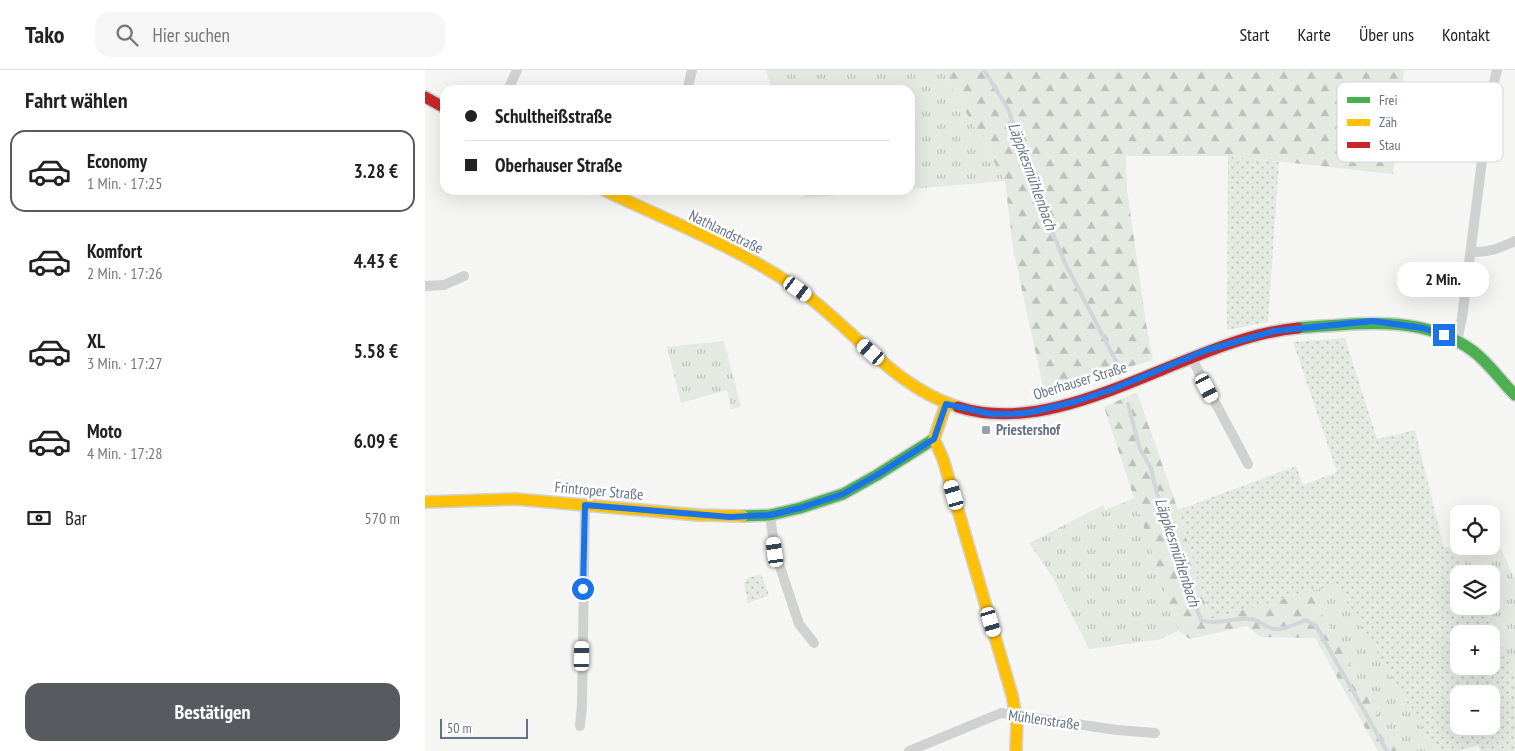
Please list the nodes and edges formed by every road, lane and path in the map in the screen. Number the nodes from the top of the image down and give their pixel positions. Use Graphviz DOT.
graph roads {
  1 [pos="517,70"];
  2 [pos="692,70"];
  3 [pos="510,85"];
  4 [pos="688,85"];
  5 [pos="425,97"];
  6 [pos="440,105"];
  7 [pos="1482,162"];
  8 [pos="615,195"];
  9 [pos="1515,241"];
  10 [pos="1471,252"];
  11 [pos="464,276"];
  12 [pos="425,286"];
  13 [pos="828,312"];
  14 [pos="1457,341"];
  15 [pos="1191,357"];
  16 [pos="1515,395"];
  17 [pos="946,404"];
  18 [pos="934,439"];
  19 [pos="1247,464"];
  20 [pos="425,502"];
  21 [pos="585,505"];
  22 [pos="770,515"];
  23 [pos="814,643"];
  24 [pos="1016,715"];
  25 [pos="579,726"];
  26 [pos="1155,733"];
  27 [pos="909,751"];
  28 [pos="1016,751"];
  1 -- 3 [label="street"];
  2 -- 4 [label="street"];
  5 -- 6 [label="street"];
  7 -- 10 [label="street"];
  8 -- 13 [label="street, Nathlandstraße"];
  9 -- 10 [label="street"];
  10 -- 14 [label="street"];
  11 -- 12 [label="street"];
  13 -- 17 [label="street, Oberhauser Straße"];
  14 -- 15 [label="street, Oberhauser Straße"];
  14 -- 16 [label="street, Oberhauser Straße"];
  15 -- 17 [label="street, Oberhauser Straße"];
  15 -- 19 [label="street"];
  17 -- 18 [label="street"];
  18 -- 22 [label="street, Frintroper Straße"];
  18 -- 24 [label="street"];
  20 -- 21 [label="street, Frintroper Straße"];
  21 -- 22 [label="street, Frintroper Straße"];
  21 -- 25 [label="street"];
  22 -- 23 [label="street"];
  24 -- 26 [label="street, Mühlenstraße"];
  24 -- 27 [label="street, Mühlenstraße"];
  24 -- 28 [label="street"];
}
